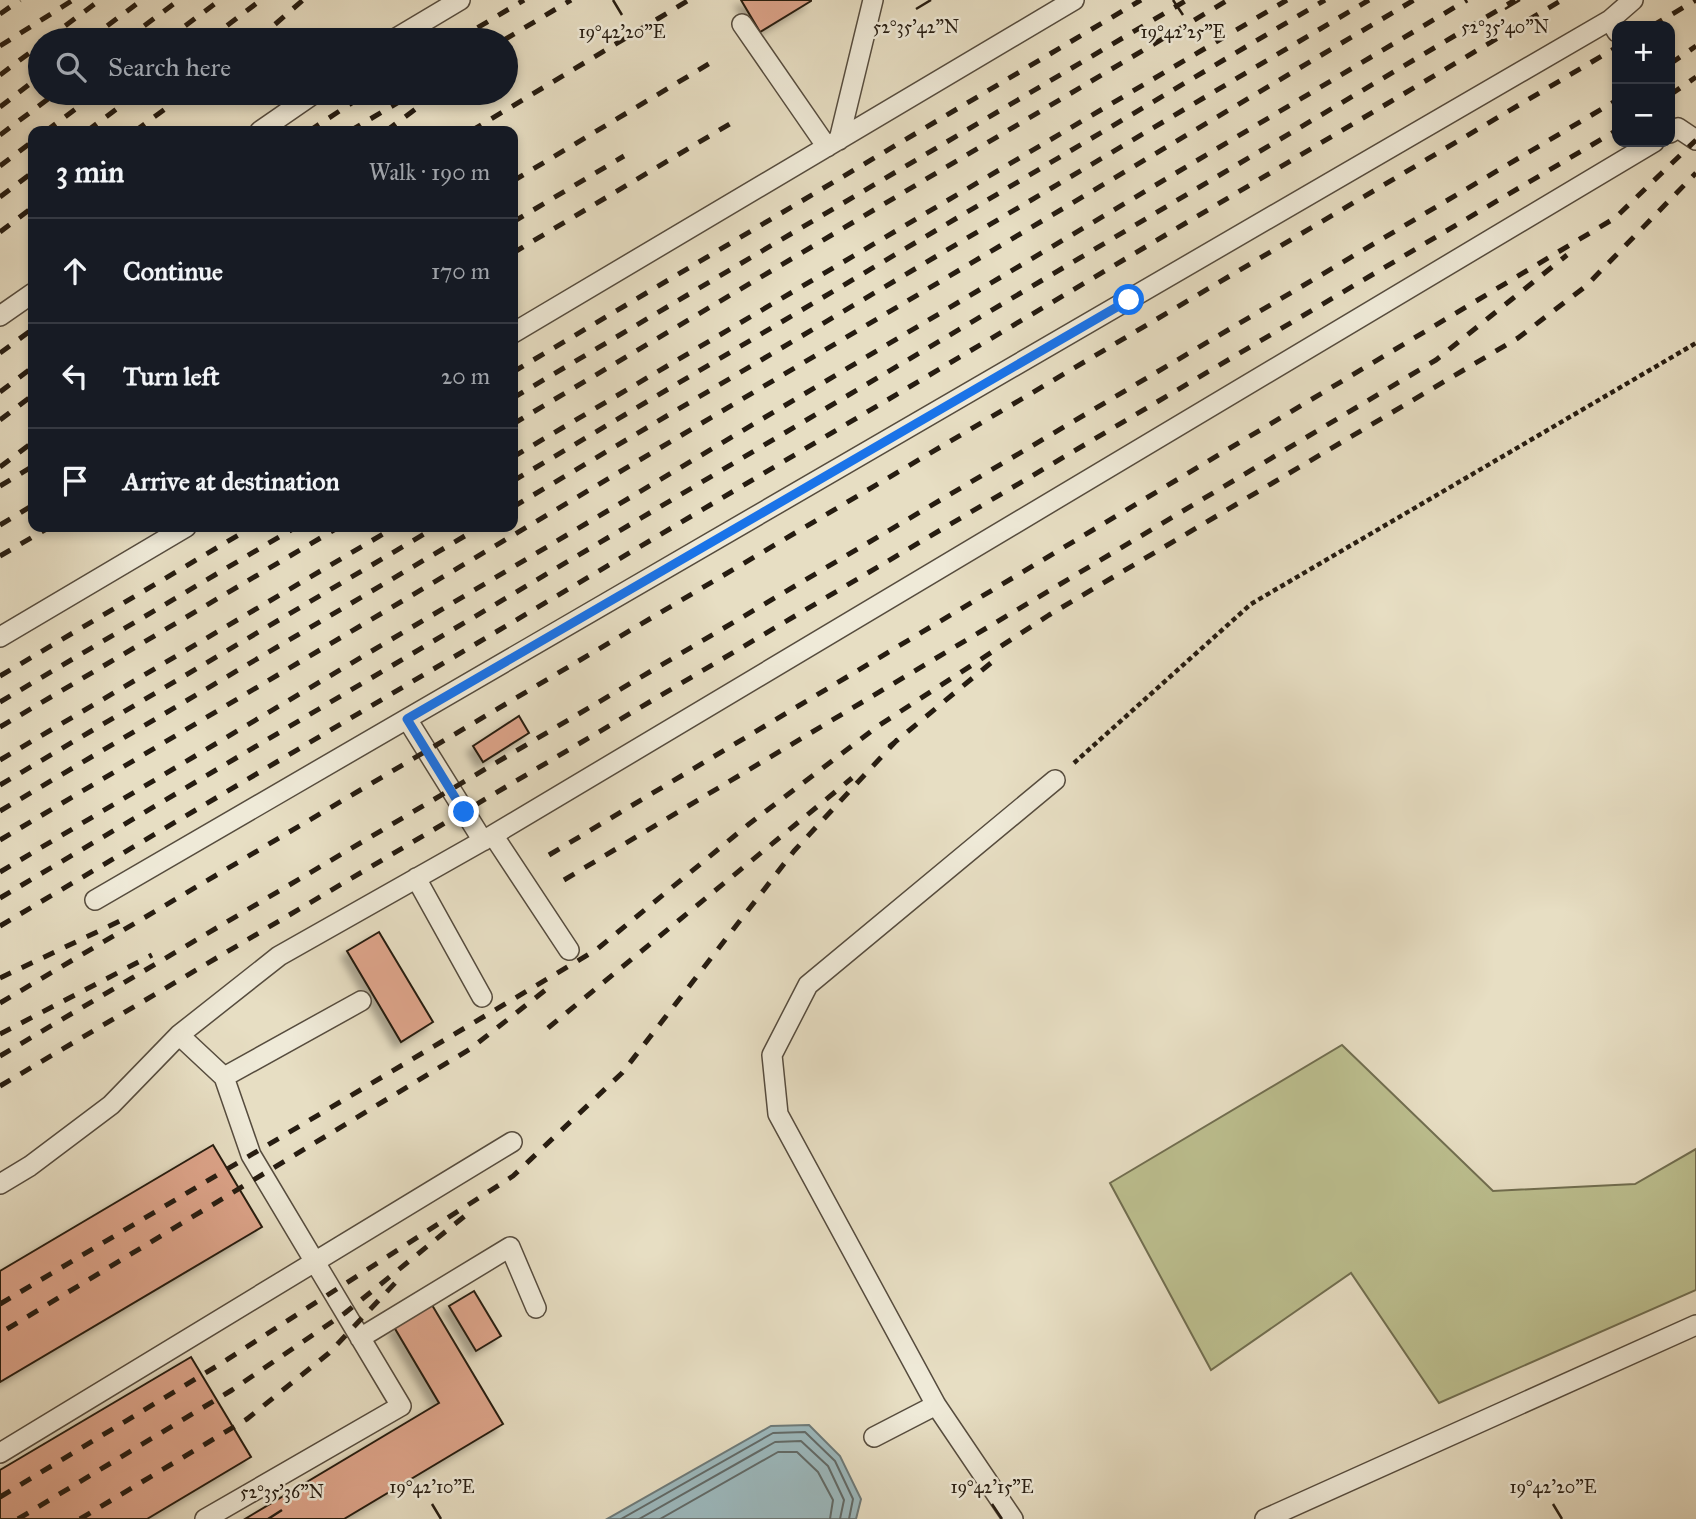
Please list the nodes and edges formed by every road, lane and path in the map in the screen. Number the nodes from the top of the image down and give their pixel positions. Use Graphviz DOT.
graph roads {
  1 [pos="460,0"];
  2 [pos="873,0"];
  3 [pos="1074,0"];
  4 [pos="1633,0"];
  5 [pos="1618,21"];
  6 [pos="742,24"];
  7 [pos="1612,27"];
  8 [pos="413,28"];
  9 [pos="297,105"];
  10 [pos="267,126"];
  11 [pos="1675,127"];
  12 [pos="1696,140"];
  13 [pos="833,143"];
  14 [pos="1646,147"];
  15 [pos="28,296"];
  16 [pos="0,316"];
  17 [pos="518,330"];
  18 [pos="1696,343"];
  19 [pos="178,532"];
  20 [pos="0,637"];
  21 [pos="407,719"];
  22 [pos="1055,780"];
  23 [pos="488,838"];
  24 [pos="416,878"];
  25 [pos="95,900"];
  26 [pos="569,950"];
  27 [pos="482,997"];
  28 [pos="361,1001"];
  29 [pos="179,1035"];
  30 [pos="224,1077"];
  31 [pos="512,1142"];
  32 [pos="0,1184"];
  33 [pos="315,1262"];
  34 [pos="536,1308"];
  35 [pos="1696,1325"];
  36 [pos="360,1338"];
  37 [pos="936,1405"];
  38 [pos="874,1437"];
  39 [pos="0,1453"];
  40 [pos="205,1519"];
  41 [pos="1013,1519"];
  42 [pos="1265,1519"];
  1 -- 8 [label="lane"];
  2 -- 13 [label="lane"];
  3 -- 13 [label="lane"];
  4 -- 5 [label="lane"];
  6 -- 13 [label="lane"];
  7 -- 21 [label="lane"];
  9 -- 10 [label="lane"];
  11 -- 12 [label="lane"];
  13 -- 17 [label="lane"];
  14 -- 23 [label="lane"];
  15 -- 16 [label="lane"];
  18 -- 22 [label="path"];
  19 -- 20 [label="lane"];
  21 -- 23 [label="lane"];
  21 -- 25 [label="lane"];
  22 -- 37 [label="lane"];
  23 -- 24 [label="lane"];
  23 -- 26 [label="lane"];
  24 -- 27 [label="lane"];
  24 -- 29 [label="lane"];
  28 -- 30 [label="lane"];
  29 -- 30 [label="lane"];
  29 -- 32 [label="lane"];
  30 -- 33 [label="lane"];
  31 -- 33 [label="lane"];
  33 -- 36 [label="lane"];
  33 -- 39 [label="lane"];
  34 -- 36 [label="lane"];
  35 -- 42 [label="lane"];
  36 -- 40 [label="lane"];
  37 -- 38 [label="lane"];
  37 -- 41 [label="lane"];
}
